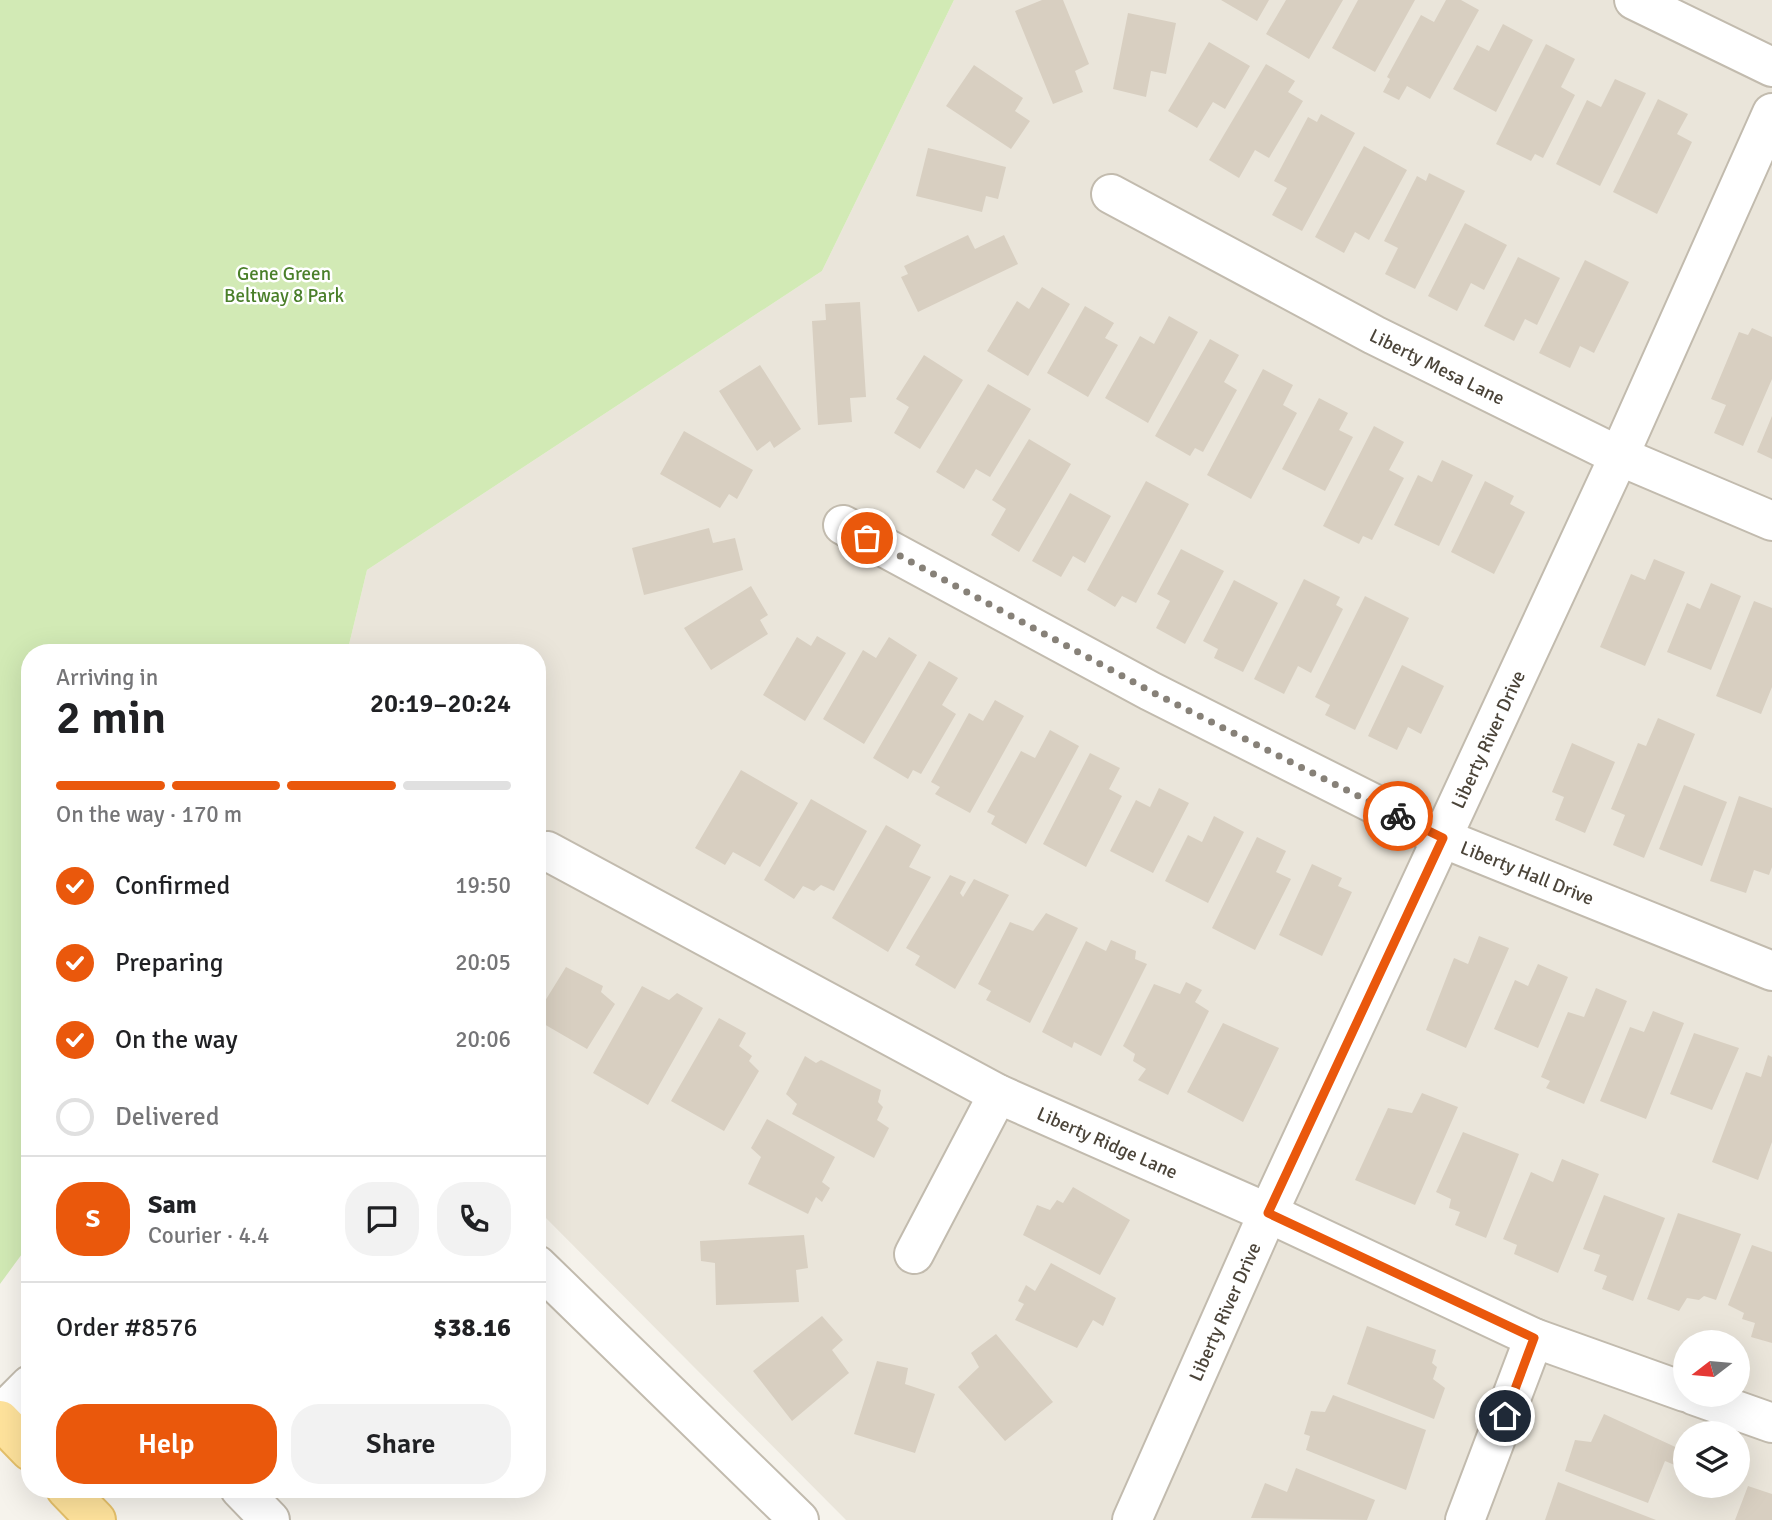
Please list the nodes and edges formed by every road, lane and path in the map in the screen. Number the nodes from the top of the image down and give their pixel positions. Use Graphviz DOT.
graph roads {
  1 [pos="1634,0"];
  2 [pos="1772,67"];
  3 [pos="1772,113"];
  4 [pos="1111,194"];
  5 [pos="1619,456"];
  6 [pos="1772,522"];
  7 [pos="843,525"];
  8 [pos="1443,838"];
  9 [pos="547,851"];
  10 [pos="1772,971"];
  11 [pos="998,1094"];
  12 [pos="1268,1213"];
  13 [pos="914,1254"];
  14 [pos="546,1274"];
  15 [pos="1534,1338"];
  16 [pos="1673,1388"];
  17 [pos="21,1395"];
  18 [pos="1727,1407"];
  19 [pos="0,1418"];
  20 [pos="1772,1423"];
  21 [pos="21,1441"];
  22 [pos="75,1498"];
  23 [pos="249,1498"];
  24 [pos="96,1520"];
  25 [pos="270,1520"];
  26 [pos="799,1520"];
  27 [pos="1132,1520"];
  28 [pos="1465,1520"];
  1 -- 2 [label="street"];
  3 -- 5 [label="street, Liberty River Drive"];
  4 -- 5 [label="street, Liberty Mesa Lane"];
  5 -- 6 [label="street, Liberty Mesa Lane"];
  5 -- 8 [label="street, Liberty River Drive"];
  7 -- 8 [label="street, Liberty Hall Drive"];
  8 -- 10 [label="street, Liberty Hall Drive"];
  8 -- 12 [label="street, Liberty River Drive"];
  9 -- 11 [label="street, Liberty Ridge Lane"];
  11 -- 12 [label="street, Liberty Ridge Lane"];
  11 -- 13 [label="street"];
  12 -- 15 [label="street, Liberty Ridge Lane"];
  12 -- 27 [label="street, Liberty River Drive"];
  14 -- 26 [label="street"];
  15 -- 16 [label="street, Liberty Ridge Lane"];
  15 -- 28 [label="street"];
  17 -- 19 [label="street"];
  18 -- 20 [label="street"];
  19 -- 21 [label="main road"];
  22 -- 24 [label="main road"];
  23 -- 25 [label="street"];
}
